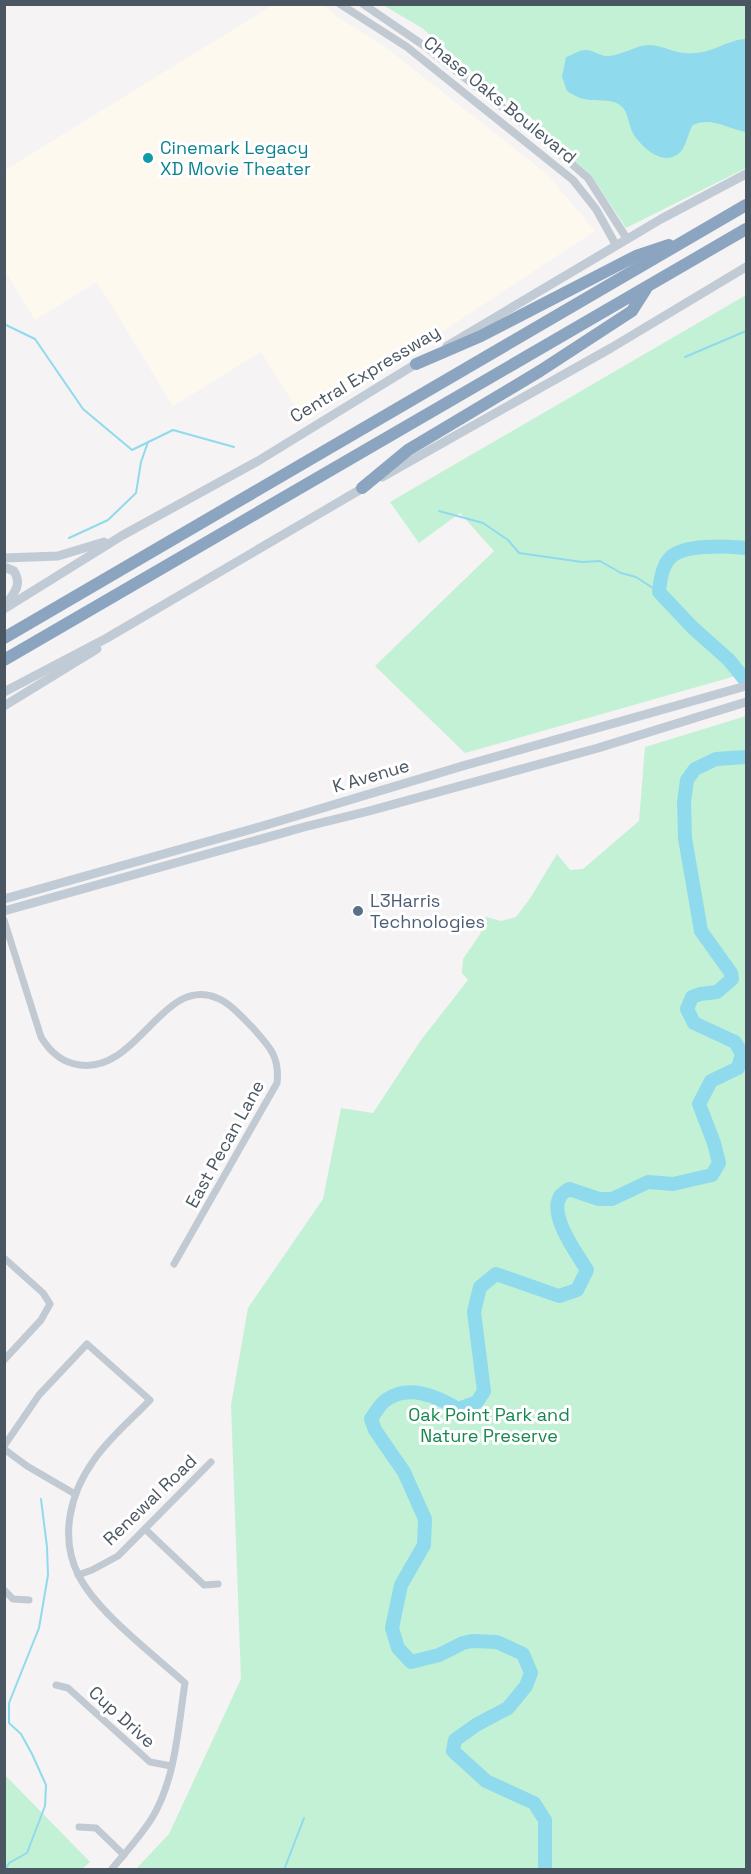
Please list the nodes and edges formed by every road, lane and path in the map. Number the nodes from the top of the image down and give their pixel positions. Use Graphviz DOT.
graph roads {
  1 [pos="340,4"];
  2 [pos="363,4"];
  3 [pos="413,38"];
  4 [pos="407,47"];
  5 [pos="535,133"];
  6 [pos="526,143"];
  7 [pos="747,174"];
  8 [pos="747,205"];
  9 [pos="747,229"];
  10 [pos="627,239"];
  11 [pos="690,239"];
  12 [pos="616,245"];
  13 [pos="747,267"];
  14 [pos="647,286"];
  15 [pos="416,364"];
  16 [pos="362,488"];
  17 [pos="123,535"];
  18 [pos="4,558"];
  19 [pos="4,567"];
  20 [pos="4,608"];
  21 [pos="148,614"];
  22 [pos="4,638"];
  23 [pos="4,660"];
  24 [pos="747,686"];
  25 [pos="4,693"];
  26 [pos="747,702"];
  27 [pos="4,706"];
  28 [pos="513,752"];
  29 [pos="518,770"];
  30 [pos="378,792"];
  31 [pos="383,807"];
  32 [pos="266,825"];
  33 [pos="270,837"];
  34 [pos="5,899"];
  35 [pos="4,911"];
  36 [pos="4,920"];
  37 [pos="4,1258"];
  38 [pos="174,1264"];
  39 [pos="4,1360"];
  40 [pos="4,1448"];
  41 [pos="211,1462"];
  42 [pos="75,1494"];
  43 [pos="145,1529"];
  44 [pos="78,1575"];
  45 [pos="218,1584"];
  46 [pos="4,1590"];
  47 [pos="29,1600"];
  48 [pos="56,1685"];
  49 [pos="171,1766"];
  50 [pos="79,1827"];
  51 [pos="124,1855"];
  52 [pos="111,1869"];
  1 -- 4 [label="street, Chase Oaks Boulevard"];
  2 -- 3 [label="street, Chase Oaks Boulevard"];
  3 -- 4 [label="street"];
  3 -- 5 [label="street, Chase Oaks Boulevard"];
  4 -- 6 [label="street, Chase Oaks Boulevard"];
  5 -- 6 [label="street"];
  5 -- 10 [label="street, Chase Oaks Boulevard"];
  6 -- 12 [label="street, Chase Oaks Boulevard"];
  7 -- 10 [label="main road, Central Expressway"];
  8 -- 11 [label="highway"];
  9 -- 14 [label="highway"];
  10 -- 12 [label="main road, Central Expressway"];
  11 -- 15 [label="highway"];
  11 -- 22 [label="highway"];
  12 -- 15 [label="main road, Central Expressway"];
  13 -- 16 [label="main road"];
  14 -- 16 [label="highway"];
  14 -- 23 [label="highway"];
  15 -- 17 [label="main road, Central Expressway"];
  16 -- 21 [label="main road"];
  17 -- 18 [label="main road"];
  17 -- 20 [label="main road, Central Expressway"];
  19 -- 20 [label="main road"];
  21 -- 25 [label="main road"];
  21 -- 27 [label="main road"];
  24 -- 28 [label="main road, K Avenue"];
  26 -- 29 [label="main road, K Avenue"];
  28 -- 29 [label="main road"];
  28 -- 30 [label="main road, K Avenue"];
  29 -- 31 [label="main road, K Avenue"];
  30 -- 31 [label="main road"];
  30 -- 32 [label="main road, K Avenue"];
  31 -- 33 [label="main road, K Avenue"];
  32 -- 33 [label="main road"];
  32 -- 34 [label="main road, K Avenue"];
  33 -- 35 [label="main road, K Avenue"];
  36 -- 38 [label="street, East Pecan Lane"];
  37 -- 39 [label="street"];
  40 -- 42 [label="street"];
  40 -- 42 [label="street"];
  41 -- 43 [label="street, Renewal Road"];
  42 -- 44 [label="street"];
  43 -- 44 [label="street, Renewal Road"];
  43 -- 45 [label="street"];
  44 -- 49 [label="street"];
  46 -- 47 [label="street"];
  48 -- 49 [label="street, Cup Drive"];
  49 -- 51 [label="street"];
  50 -- 51 [label="street"];
  51 -- 52 [label="street"];
}
